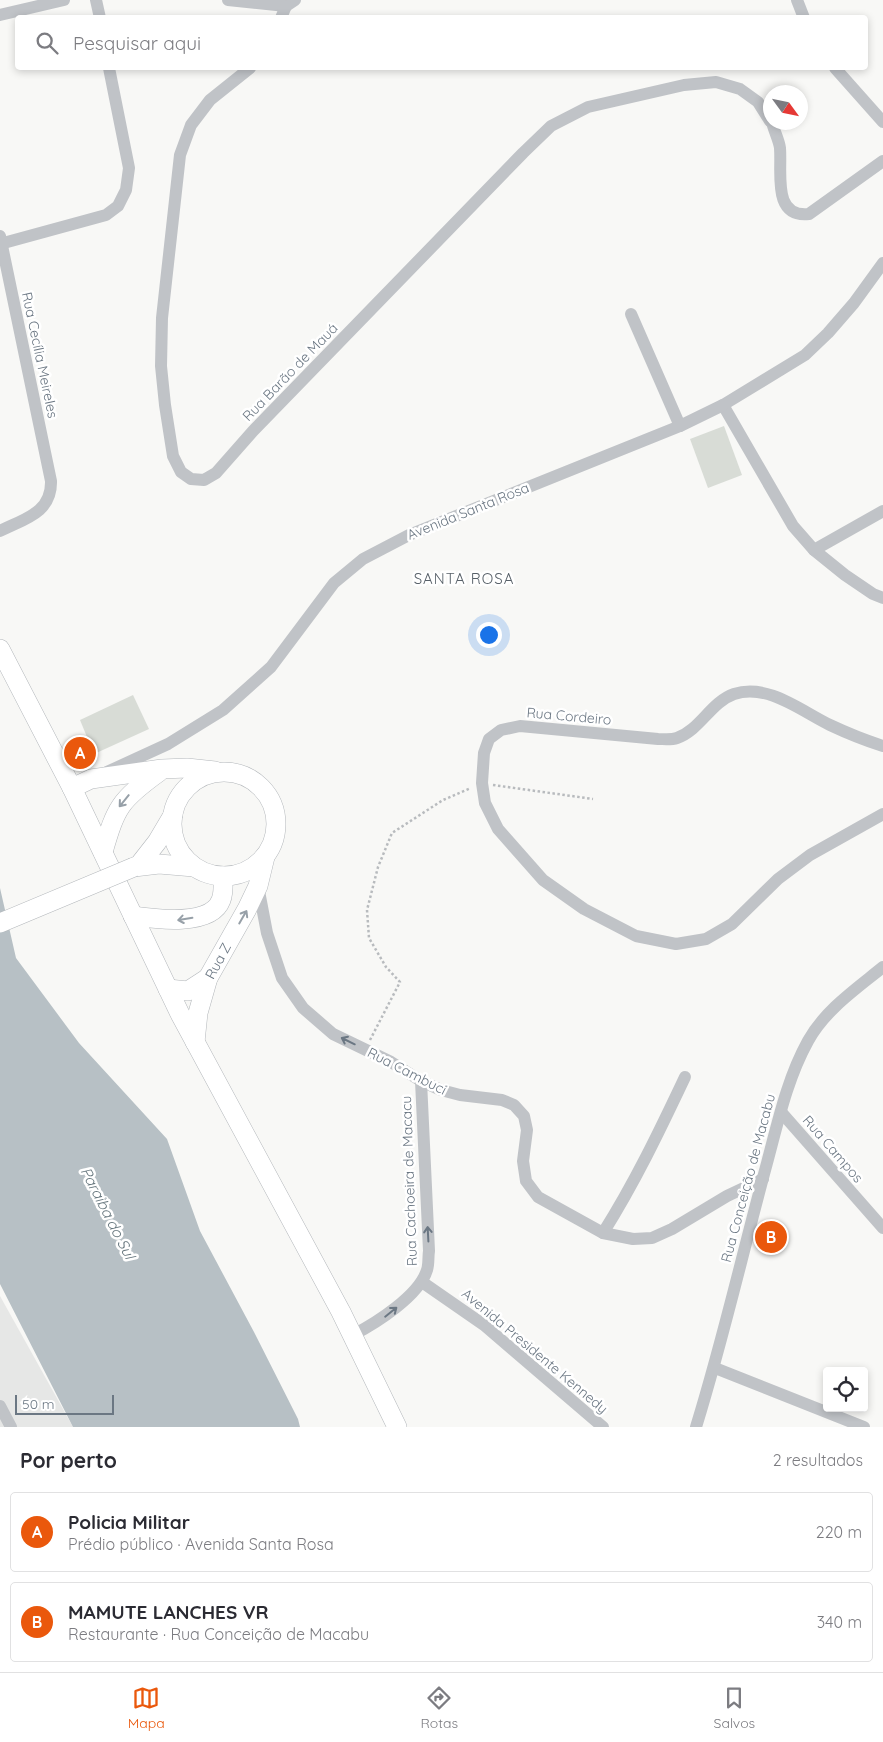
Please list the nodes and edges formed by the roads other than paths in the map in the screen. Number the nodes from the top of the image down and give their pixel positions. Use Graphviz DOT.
graph roads {
  1 [pos="64,0"];
  2 [pos="96,0"];
  3 [pos="228,0"];
  4 [pos="797,0"];
  5 [pos="287,8"];
  6 [pos="0,15"];
  7 [pos="99,15"];
  8 [pos="803,15"];
  9 [pos="109,70"];
  10 [pos="248,70"];
  11 [pos="837,70"];
  12 [pos="763,110"];
  13 [pos="883,122"];
  14 [pos="774,130"];
  15 [pos="883,162"];
  16 [pos="0,241"];
  17 [pos="883,264"];
  18 [pos="631,314"];
  19 [pos="724,405"];
  20 [pos="680,426"];
  21 [pos="883,510"];
  22 [pos="0,531"];
  23 [pos="814,550"];
  24 [pos="883,598"];
  25 [pos="0,648"];
  26 [pos="883,746"];
  27 [pos="162,770"];
  28 [pos="219,772"];
  29 [pos="91,779"];
  30 [pos="72,788"];
  31 [pos="883,814"];
  32 [pos="173,815"];
  33 [pos="103,852"];
  34 [pos="265,857"];
  35 [pos="136,866"];
  36 [pos="194,866"];
  37 [pos="222,876"];
  38 [pos="258,886"];
  39 [pos="133,916"];
  40 [pos="0,923"];
  41 [pos="883,967"];
  42 [pos="208,978"];
  43 [pos="168,989"];
  44 [pos="194,1042"];
  45 [pos="685,1077"];
  46 [pos="421,1081"];
  47 [pos="781,1112"];
  48 [pos="762,1179"];
  49 [pos="883,1228"];
  50 [pos="603,1233"];
  51 [pos="422,1282"];
  52 [pos="353,1335"];
  53 [pos="715,1368"];
  54 [pos="0,1406"];
  55 [pos="12,1427"];
  56 [pos="397,1427"];
  57 [pos="603,1427"];
  58 [pos="696,1427"];
  59 [pos="864,1427"];
  1 -- 6 [label="street"];
  2 -- 7 [label="street"];
  3 -- 5 [label="street"];
  4 -- 8 [label="street"];
  9 -- 16 [label="street"];
  10 -- 12 [label="street, Rua Barão de Mauá"];
  11 -- 13 [label="street"];
  14 -- 15 [label="street, Rua Barão de Mauá"];
  16 -- 22 [label="street, Rua Cecília Meireles"];
  17 -- 19 [label="street, Avenida Santa Rosa"];
  18 -- 20 [label="street"];
  19 -- 20 [label="street, Avenida Santa Rosa"];
  19 -- 23 [label="street"];
  20 -- 29 [label="street, Avenida Santa Rosa"];
  21 -- 23 [label="street"];
  23 -- 24 [label="street"];
  25 -- 30 [label="main road"];
  26 -- 31 [label="street, Rua Cordeiro"];
  27 -- 28 [label="main road"];
  27 -- 29 [label="main road"];
  27 -- 33 [label="main road, one-way"];
  28 -- 32 [label="main road"];
  28 -- 34 [label="main road"];
  29 -- 30 [label="main road, Avenida Santa Rosa"];
  30 -- 33 [label="main road"];
  32 -- 35 [label="main road"];
  32 -- 36 [label="main road"];
  33 -- 39 [label="main road"];
  34 -- 37 [label="main road"];
  34 -- 38 [label="main road, Rua Z"];
  35 -- 36 [label="main road"];
  35 -- 40 [label="main road, bridge"];
  36 -- 37 [label="main road"];
  37 -- 39 [label="main road, one-way"];
  42 -- 38 [label="main road, Rua Z, one-way"];
  46 -- 38 [label="street, Rua Cambuci, one-way"];
  39 -- 43 [label="main road"];
  41 -- 47 [label="street, Rua Conceição de Macabu"];
  42 -- 43 [label="main road"];
  42 -- 44 [label="main road, Rua Z"];
  43 -- 44 [label="main road"];
  44 -- 52 [label="main road"];
  45 -- 50 [label="street"];
  46 -- 50 [label="street, Rua Cambuci"];
  51 -- 46 [label="street, Rua Cachoeira de Macacu, one-way"];
  47 -- 48 [label="street, Rua Conceição de Macabu"];
  47 -- 49 [label="street, Rua Campos"];
  48 -- 50 [label="street, Rua Cambuci"];
  48 -- 53 [label="street, Rua Conceição de Macabu"];
  52 -- 51 [label="street, Rua Cachoeira de Macacu, one-way"];
  51 -- 57 [label="street, Avenida Presidente Kennedy"];
  52 -- 56 [label="main road"];
  53 -- 58 [label="street, Rua Conceição de Macabu"];
  53 -- 59 [label="street"];
  54 -- 55 [label="street"];
}
